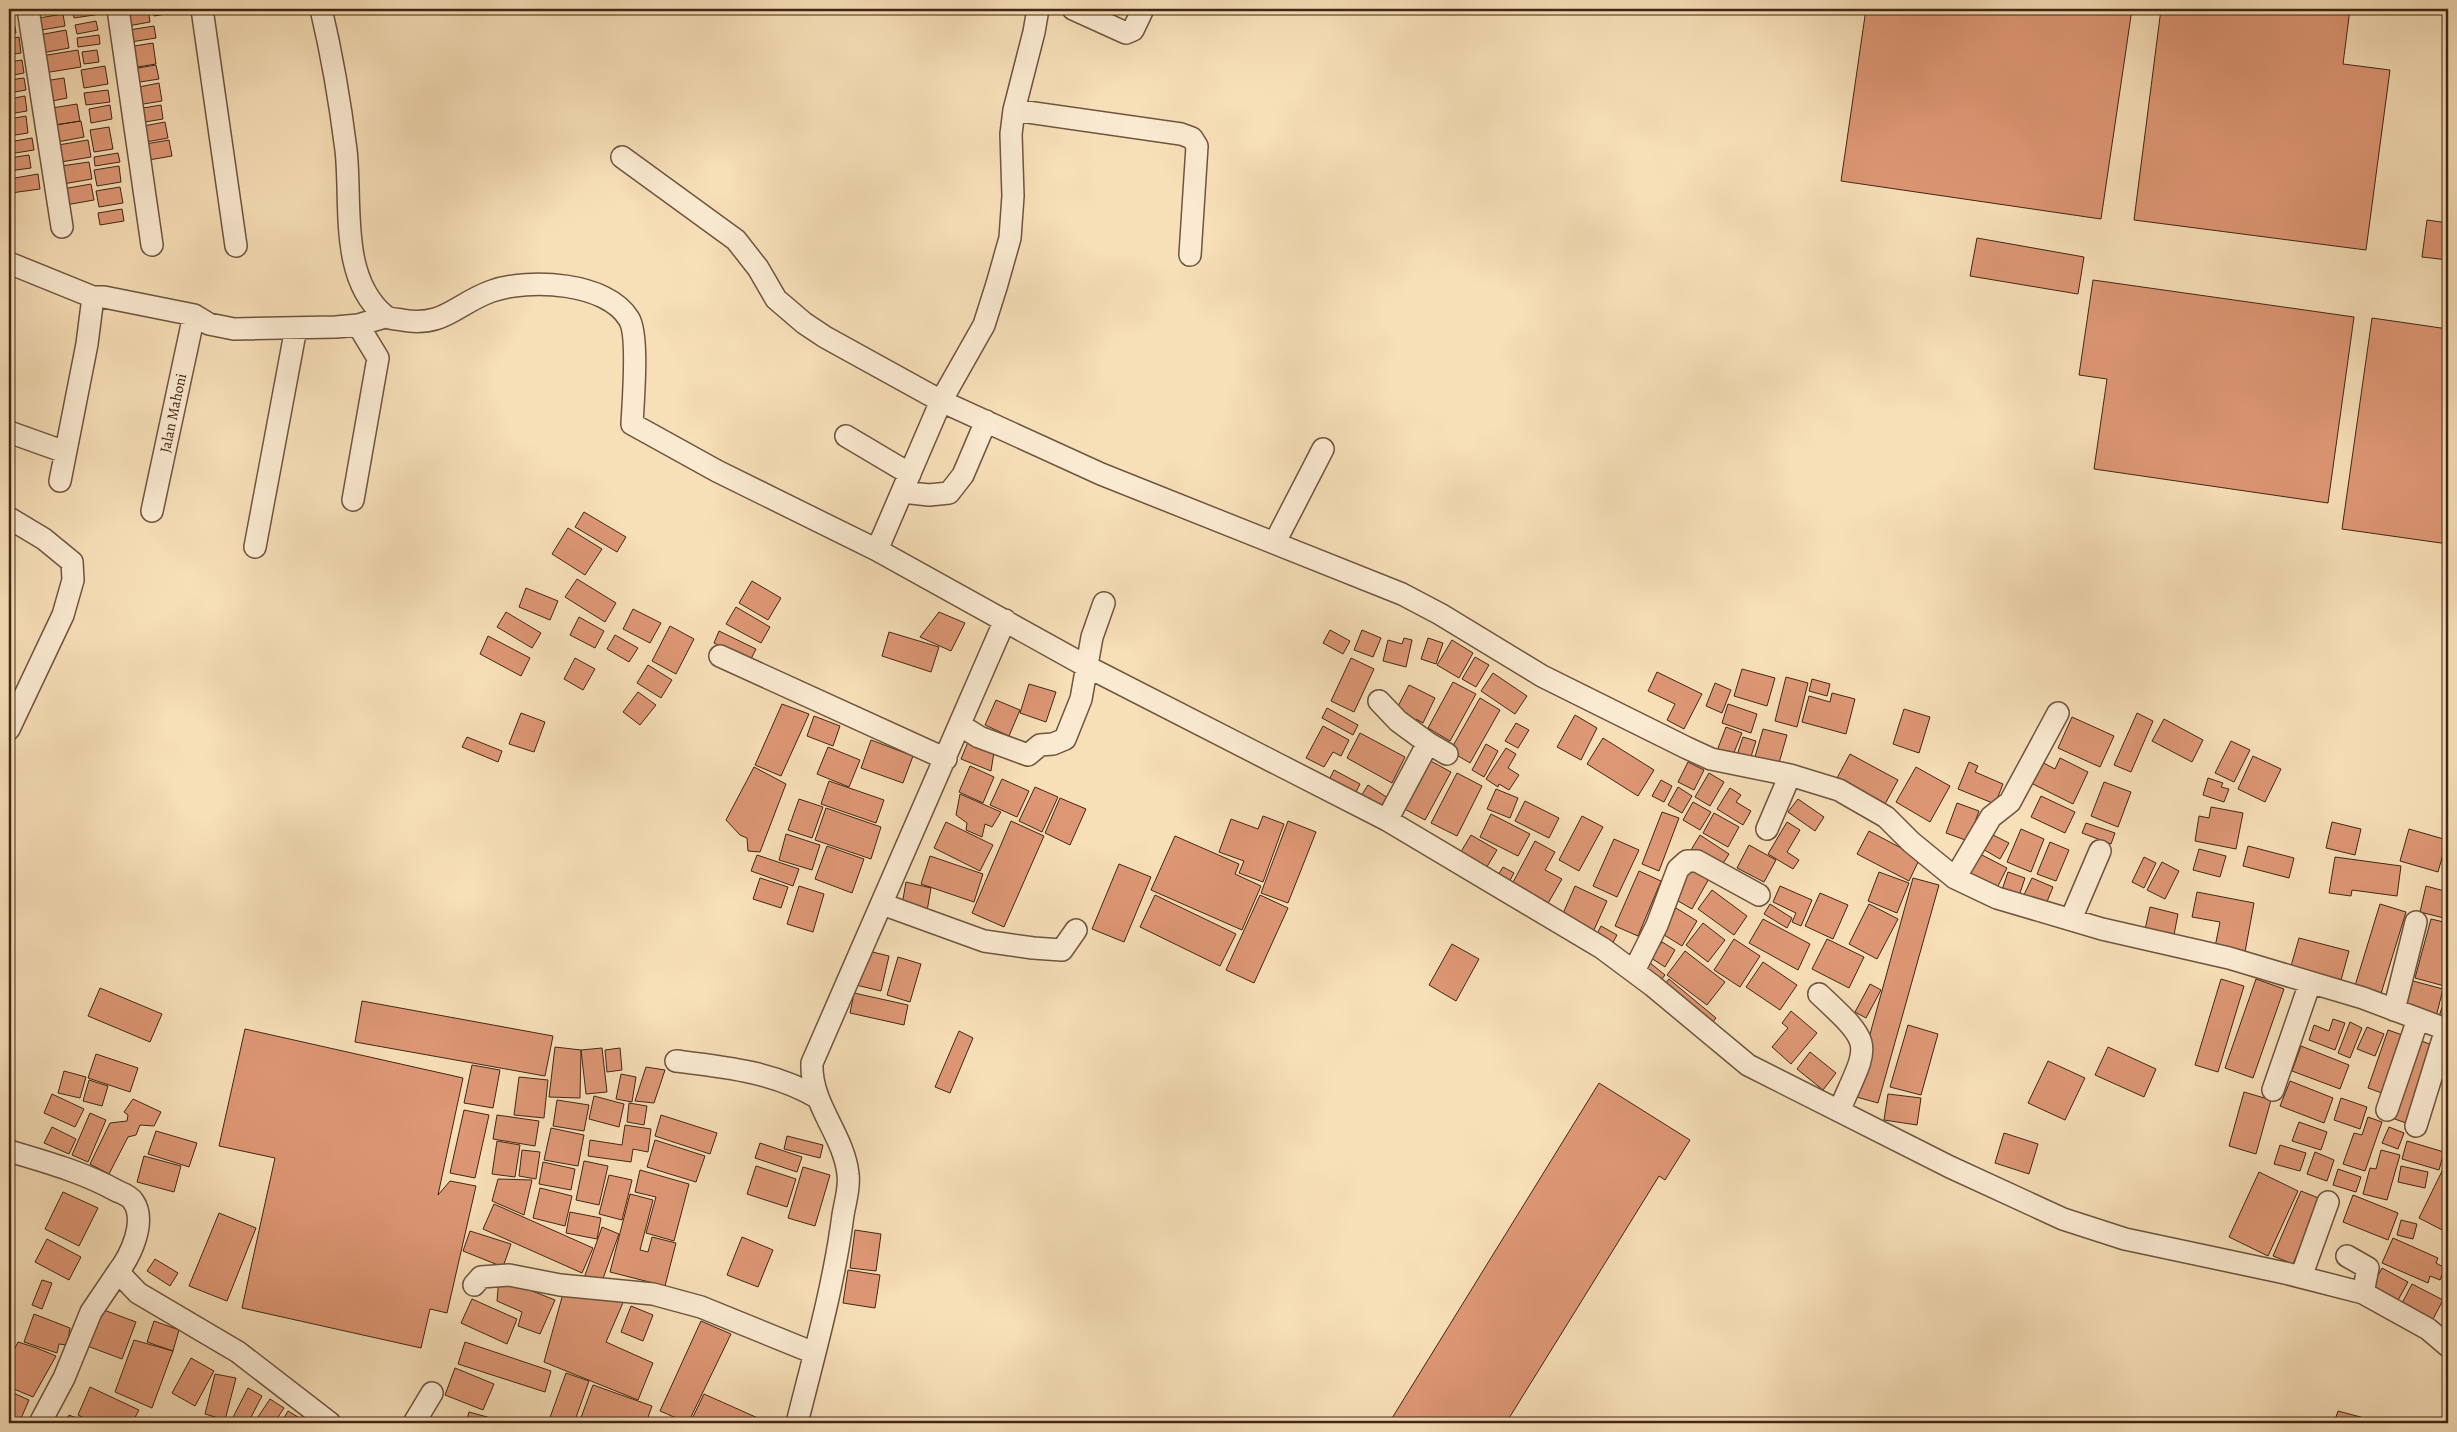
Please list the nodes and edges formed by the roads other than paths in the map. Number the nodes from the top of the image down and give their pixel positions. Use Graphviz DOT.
graph roads {
  1 [pos="28,9"];
  2 [pos="118,9"];
  3 [pos="202,9"];
  4 [pos="321,9"];
  5 [pos="1038,9"];
  6 [pos="1073,9"];
  7 [pos="1143,9"];
  8 [pos="1014,110"];
  9 [pos="622,158"];
  10 [pos="62,227"];
  11 [pos="152,245"];
  12 [pos="236,246"];
  13 [pos="1190,255"];
  14 [pos="9,263"];
  15 [pos="93,297"];
  16 [pos="194,315"];
  17 [pos="385,316"];
  18 [pos="358,326"];
  19 [pos="296,328"];
  20 [pos="941,401"];
  21 [pos="986,421"];
  22 [pos="9,432"];
  23 [pos="846,436"];
  24 [pos="1323,449"];
  25 [pos="65,452"];
  26 [pos="60,481"];
  27 [pos="906,483"];
  28 [pos="353,500"];
  29 [pos="152,511"];
  30 [pos="9,518"];
  31 [pos="1275,542"];
  32 [pos="255,547"];
  33 [pos="877,550"];
  34 [pos="1104,603"];
  35 [pos="1005,620"];
  36 [pos="720,656"];
  37 [pos="1086,666"];
  38 [pos="1379,701"];
  39 [pos="2058,713"];
  40 [pos="960,725"];
  41 [pos="9,729"];
  42 [pos="1428,743"];
  43 [pos="1447,754"];
  44 [pos="946,760"];
  45 [pos="1790,775"];
  46 [pos="1387,820"];
  47 [pos="1767,829"];
  48 [pos="2100,850"];
  49 [pos="1955,878"];
  50 [pos="1759,896"];
  51 [pos="882,904"];
  52 [pos="2070,919"];
  53 [pos="2416,922"];
  54 [pos="1076,930"];
  55 [pos="1634,971"];
  56 [pos="2310,983"];
  57 [pos="1819,994"];
  58 [pos="2394,1010"];
  59 [pos="2418,1019"];
  60 [pos="2447,1030"];
  61 [pos="676,1062"];
  62 [pos="2273,1090"];
  63 [pos="818,1098"];
  64 [pos="2387,1110"];
  65 [pos="1839,1111"];
  66 [pos="2416,1126"];
  67 [pos="9,1151"];
  68 [pos="2328,1202"];
  69 [pos="2348,1256"];
  70 [pos="118,1272"];
  71 [pos="2302,1277"];
  72 [pos="474,1285"];
  73 [pos="2363,1294"];
  74 [pos="2446,1336"];
  75 [pos="814,1353"];
  76 [pos="432,1393"];
  77 [pos="40,1423"];
  78 [pos="330,1423"];
  79 [pos="414,1423"];
  80 [pos="797,1423"];
  1 -- 10 [label="street"];
  2 -- 11 [label="street"];
  3 -- 12 [label="street"];
  4 -- 17 [label="street"];
  5 -- 8 [label="street"];
  6 -- 7 [label="street"];
  8 -- 13 [label="street"];
  8 -- 20 [label="street"];
  9 -- 20 [label="street"];
  14 -- 15 [label="street"];
  15 -- 16 [label="street"];
  15 -- 25 [label="street"];
  16 -- 19 [label="street"];
  16 -- 29 [label="street, Jalan Mahoni"];
  17 -- 18 [label="street"];
  17 -- 33 [label="street"];
  18 -- 19 [label="street"];
  18 -- 28 [label="street"];
  19 -- 32 [label="street"];
  20 -- 21 [label="street"];
  20 -- 27 [label="street"];
  21 -- 27 [label="street"];
  21 -- 31 [label="street"];
  22 -- 25 [label="street"];
  23 -- 27 [label="street"];
  24 -- 31 [label="street"];
  25 -- 26 [label="street"];
  27 -- 33 [label="street"];
  30 -- 41 [label="street"];
  31 -- 45 [label="street"];
  33 -- 35 [label="street"];
  34 -- 37 [label="street"];
  35 -- 37 [label="street"];
  35 -- 40 [label="street"];
  36 -- 44 [label="street"];
  37 -- 40 [label="street"];
  37 -- 46 [label="street"];
  38 -- 42 [label="street"];
  39 -- 49 [label="street"];
  40 -- 44 [label="street"];
  42 -- 43 [label="street"];
  42 -- 46 [label="street"];
  44 -- 51 [label="street"];
  45 -- 47 [label="street"];
  45 -- 49 [label="street"];
  46 -- 55 [label="street"];
  48 -- 52 [label="street"];
  49 -- 52 [label="street"];
  50 -- 55 [label="street"];
  51 -- 54 [label="street"];
  51 -- 63 [label="street"];
  52 -- 56 [label="street"];
  53 -- 58 [label="street"];
  55 -- 65 [label="street"];
  56 -- 58 [label="street"];
  56 -- 62 [label="street"];
  57 -- 65 [label="street"];
  58 -- 59 [label="street"];
  59 -- 60 [label="street"];
  59 -- 64 [label="street"];
  60 -- 66 [label="street"];
  61 -- 63 [label="street"];
  63 -- 75 [label="street"];
  65 -- 71 [label="street"];
  67 -- 70 [label="street"];
  68 -- 71 [label="street"];
  69 -- 73 [label="street"];
  70 -- 77 [label="street"];
  70 -- 78 [label="street"];
  71 -- 73 [label="street"];
  72 -- 75 [label="street"];
  73 -- 74 [label="street"];
  75 -- 80 [label="street"];
  76 -- 79 [label="street"];
}
